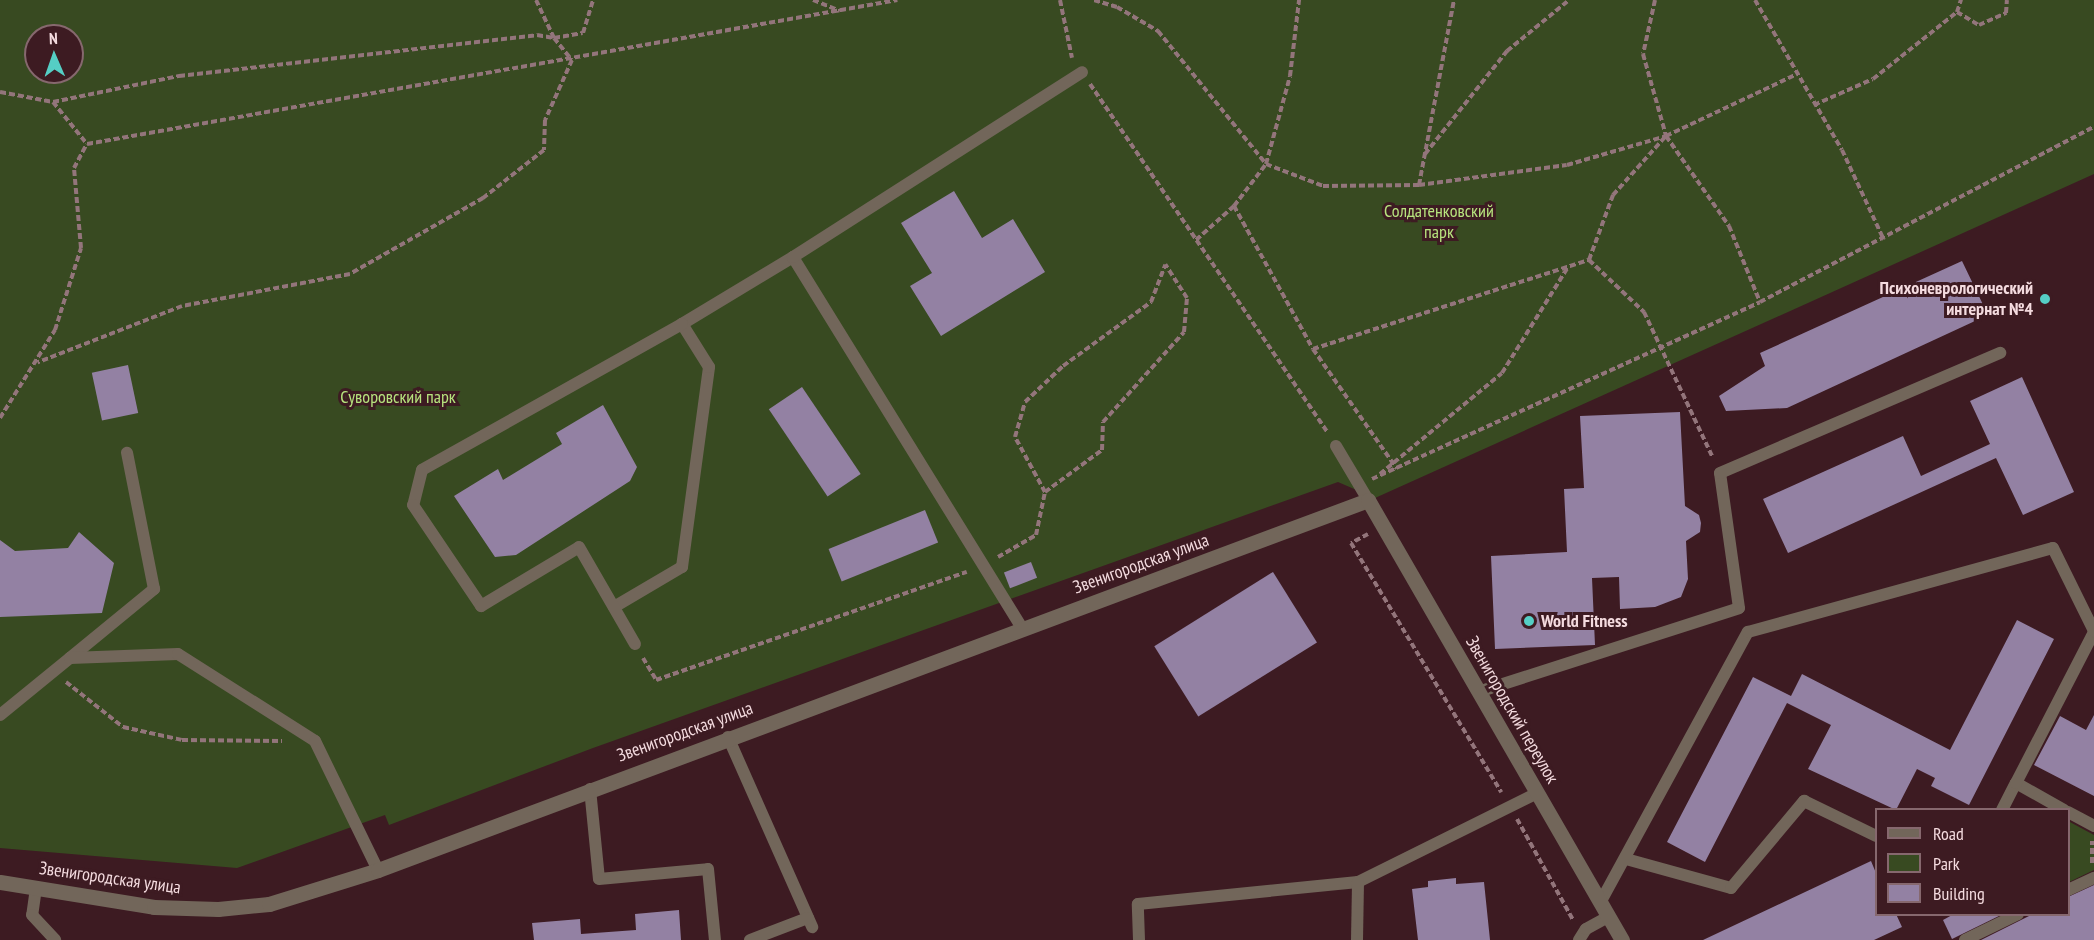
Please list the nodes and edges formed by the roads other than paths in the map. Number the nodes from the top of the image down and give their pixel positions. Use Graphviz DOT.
graph roads {
  1 [pos="1082,72"];
  2 [pos="793,257"];
  3 [pos="682,324"];
  4 [pos="2000,353"];
  5 [pos="1336,446"];
  6 [pos="128,453"];
  7 [pos="1368,500"];
  8 [pos="614,607"];
  9 [pos="1022,628"];
  10 [pos="2094,631"];
  11 [pos="635,644"];
  12 [pos="70,658"];
  13 [pos="1478,692"];
  14 [pos="0,715"];
  15 [pos="728,737"];
  16 [pos="2016,783"];
  17 [pos="590,789"];
  18 [pos="1537,793"];
  19 [pos="2003,808"];
  20 [pos="2060,808"];
  21 [pos="2070,813"];
  22 [pos="2093,825"];
  23 [pos="1875,836"];
  24 [pos="1626,859"];
  25 [pos="378,870"];
  26 [pos="2093,878"];
  27 [pos="0,882"];
  28 [pos="1358,882"];
  29 [pos="36,888"];
  30 [pos="2070,889"];
  31 [pos="1600,903"];
  32 [pos="2016,916"];
  33 [pos="1608,917"];
  34 [pos="1580,938"];
  35 [pos="55,940"];
  36 [pos="715,940"];
  37 [pos="750,940"];
  38 [pos="1139,940"];
  39 [pos="1357,940"];
  40 [pos="1622,940"];
  41 [pos="1965,940"];
  1 -- 2 [label="lane"];
  2 -- 3 [label="lane"];
  2 -- 9 [label="lane"];
  3 -- 8 [label="lane"];
  3 -- 8 [label="lane"];
  4 -- 13 [label="lane"];
  5 -- 7 [label="lane"];
  6 -- 12 [label="lane"];
  7 -- 9 [label="street, Звенигородская улица"];
  7 -- 13 [label="street, Звенигородский переулок"];
  8 -- 11 [label="lane"];
  9 -- 15 [label="street, Звенигородская улица"];
  10 -- 16 [label="lane"];
  10 -- 24 [label="lane"];
  12 -- 14 [label="lane"];
  12 -- 25 [label="lane"];
  13 -- 18 [label="street, Звенигородский переулок"];
  15 -- 17 [label="street, Звенигородская улица"];
  15 -- 37 [label="lane"];
  16 -- 19 [label="lane"];
  16 -- 20 [label="lane"];
  17 -- 25 [label="street, Звенигородская улица"];
  17 -- 36 [label="lane"];
  18 -- 28 [label="lane"];
  18 -- 31 [label="street, Звенигородский переулок"];
  21 -- 22 [label="lane"];
  23 -- 24 [label="lane"];
  24 -- 31 [label="lane"];
  25 -- 29 [label="street, Звенигородская улица"];
  26 -- 30 [label="lane"];
  27 -- 29 [label="street, Звенигородская улица"];
  28 -- 38 [label="lane"];
  28 -- 39 [label="lane"];
  29 -- 35 [label="lane"];
  31 -- 33 [label="street, Звенигородский переулок"];
  32 -- 41 [label="lane"];
  33 -- 34 [label="lane"];
  33 -- 40 [label="street, Звенигородский переулок"];
}
